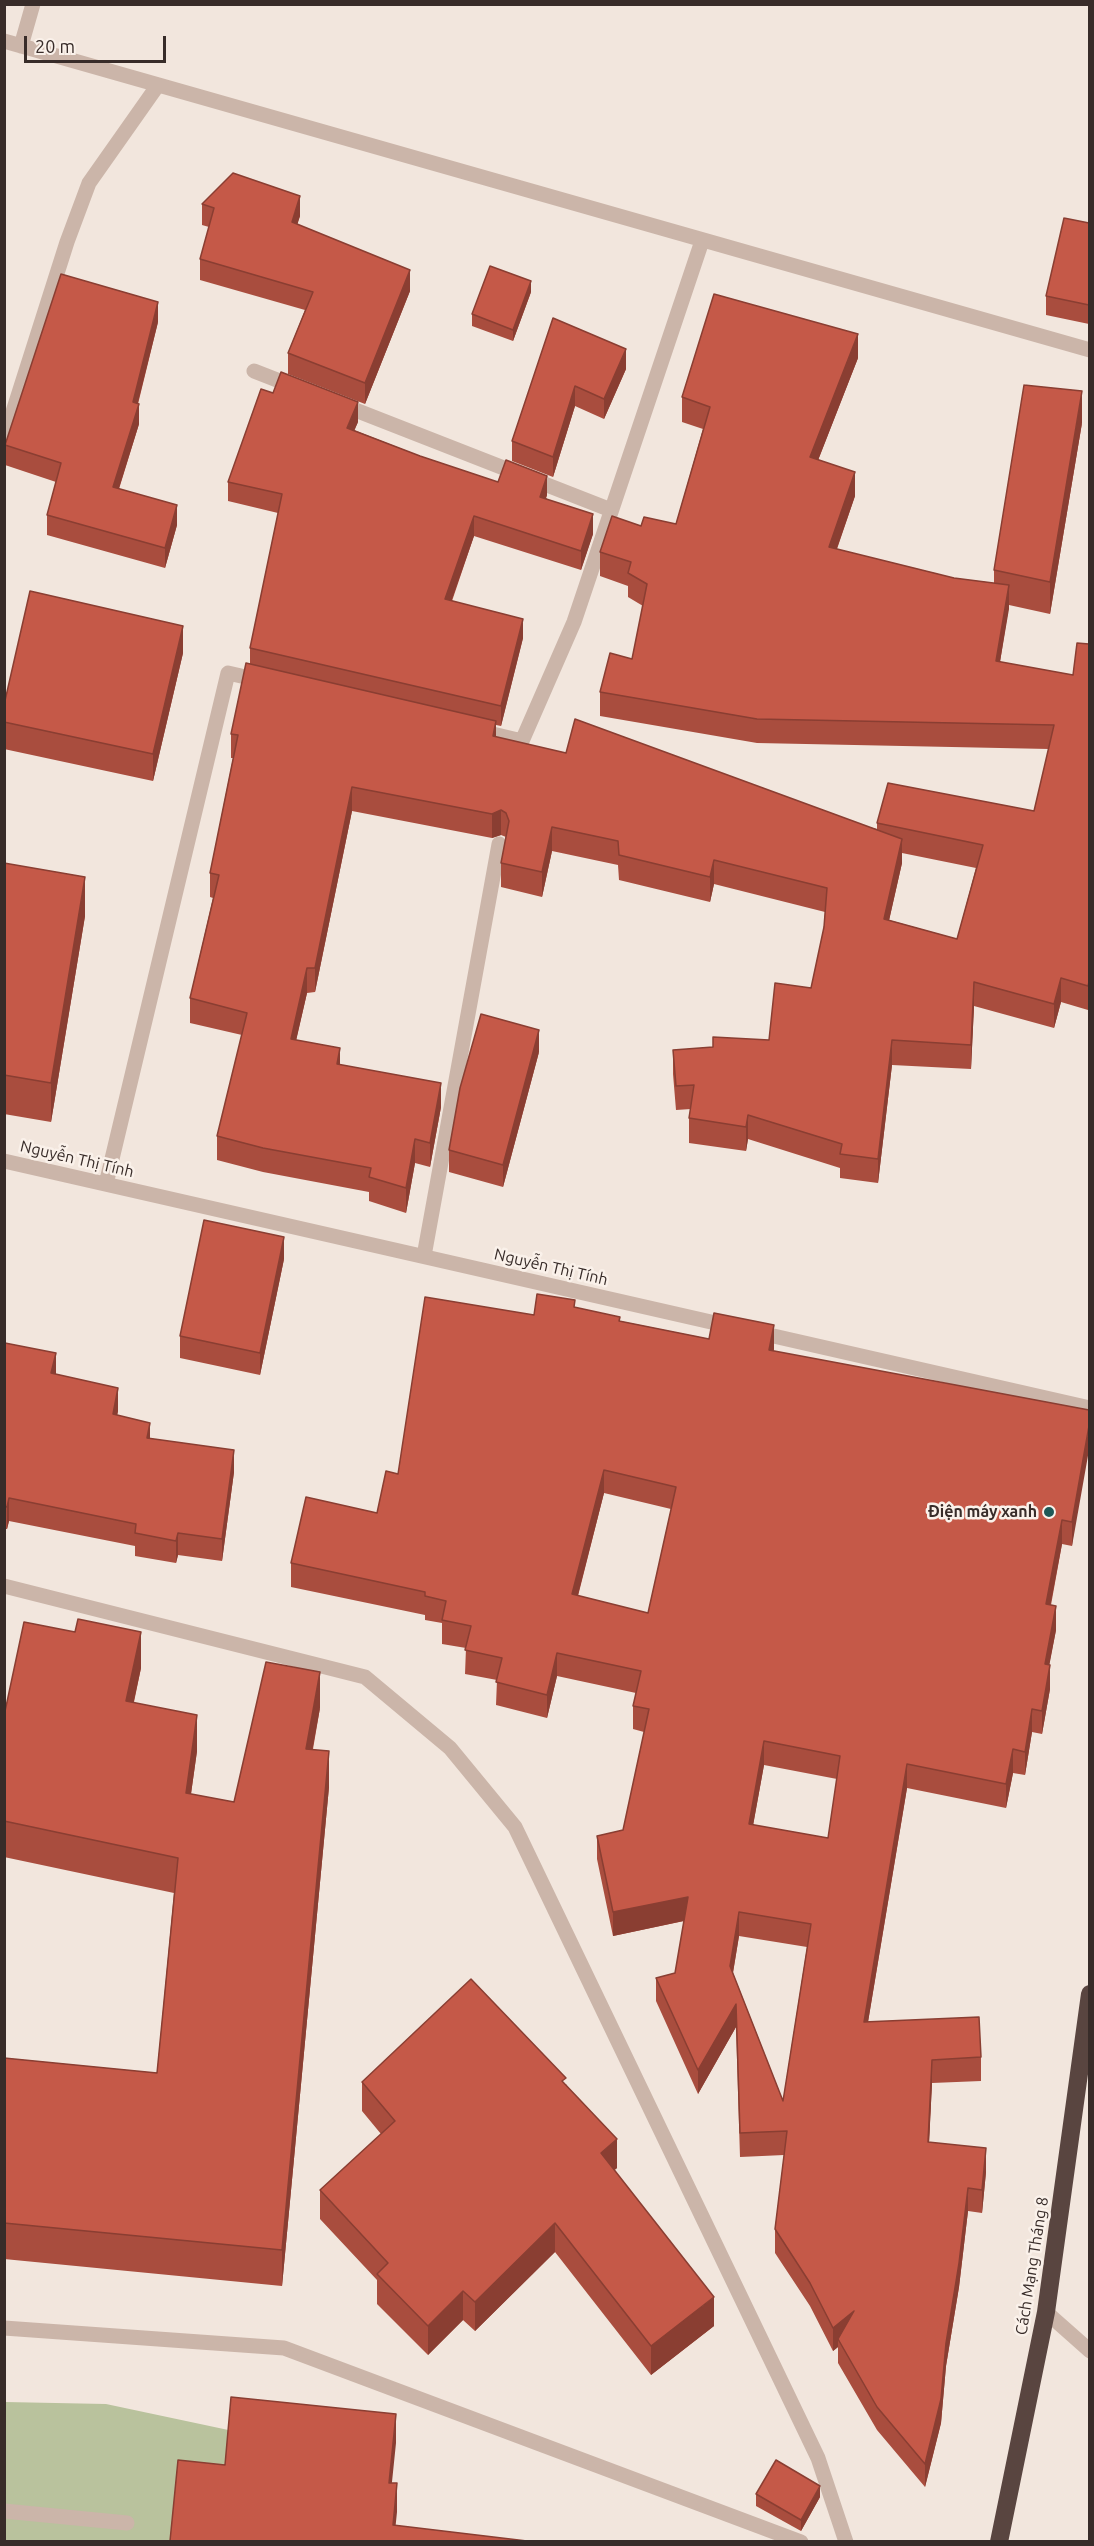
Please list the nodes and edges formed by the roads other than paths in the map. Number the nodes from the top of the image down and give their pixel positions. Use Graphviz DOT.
graph roads {
  1 [pos="33,4"];
  2 [pos="4,41"];
  3 [pos="21,46"];
  4 [pos="158,85"];
  5 [pos="702,241"];
  6 [pos="1089,350"];
  7 [pos="254,371"];
  8 [pos="4,440"];
  9 [pos="611,510"];
  10 [pos="273,684"];
  11 [pos="465,728"];
  12 [pos="499,844"];
  13 [pos="4,1161"];
  14 [pos="106,1184"];
  15 [pos="424,1256"];
  16 [pos="1089,1408"];
  17 [pos="4,1586"];
  18 [pos="1089,1994"];
  19 [pos="1046,2312"];
  20 [pos="4,2328"];
  21 [pos="1089,2352"];
  22 [pos="4,2511"];
  23 [pos="127,2523"];
  24 [pos="801,2541"];
  25 [pos="846,2541"];
  26 [pos="999,2541"];
  1 -- 3 [label="street"];
  2 -- 3 [label="street"];
  3 -- 4 [label="street"];
  4 -- 5 [label="street"];
  4 -- 8 [label="street"];
  5 -- 6 [label="street"];
  5 -- 9 [label="street"];
  7 -- 9 [label="street"];
  9 -- 11 [label="street"];
  10 -- 14 [label="street"];
  12 -- 15 [label="street"];
  13 -- 14 [label="street, Nguyễn Thị Tính"];
  14 -- 15 [label="street, Nguyễn Thị Tính"];
  15 -- 16 [label="street, Nguyễn Thị Tính"];
  17 -- 25 [label="street"];
  18 -- 19 [label="highway, Cách Mạng Tháng 8"];
  19 -- 21 [label="street"];
  19 -- 26 [label="highway, Cách Mạng Tháng 8"];
  20 -- 24 [label="street"];
  22 -- 23 [label="street"];
}
